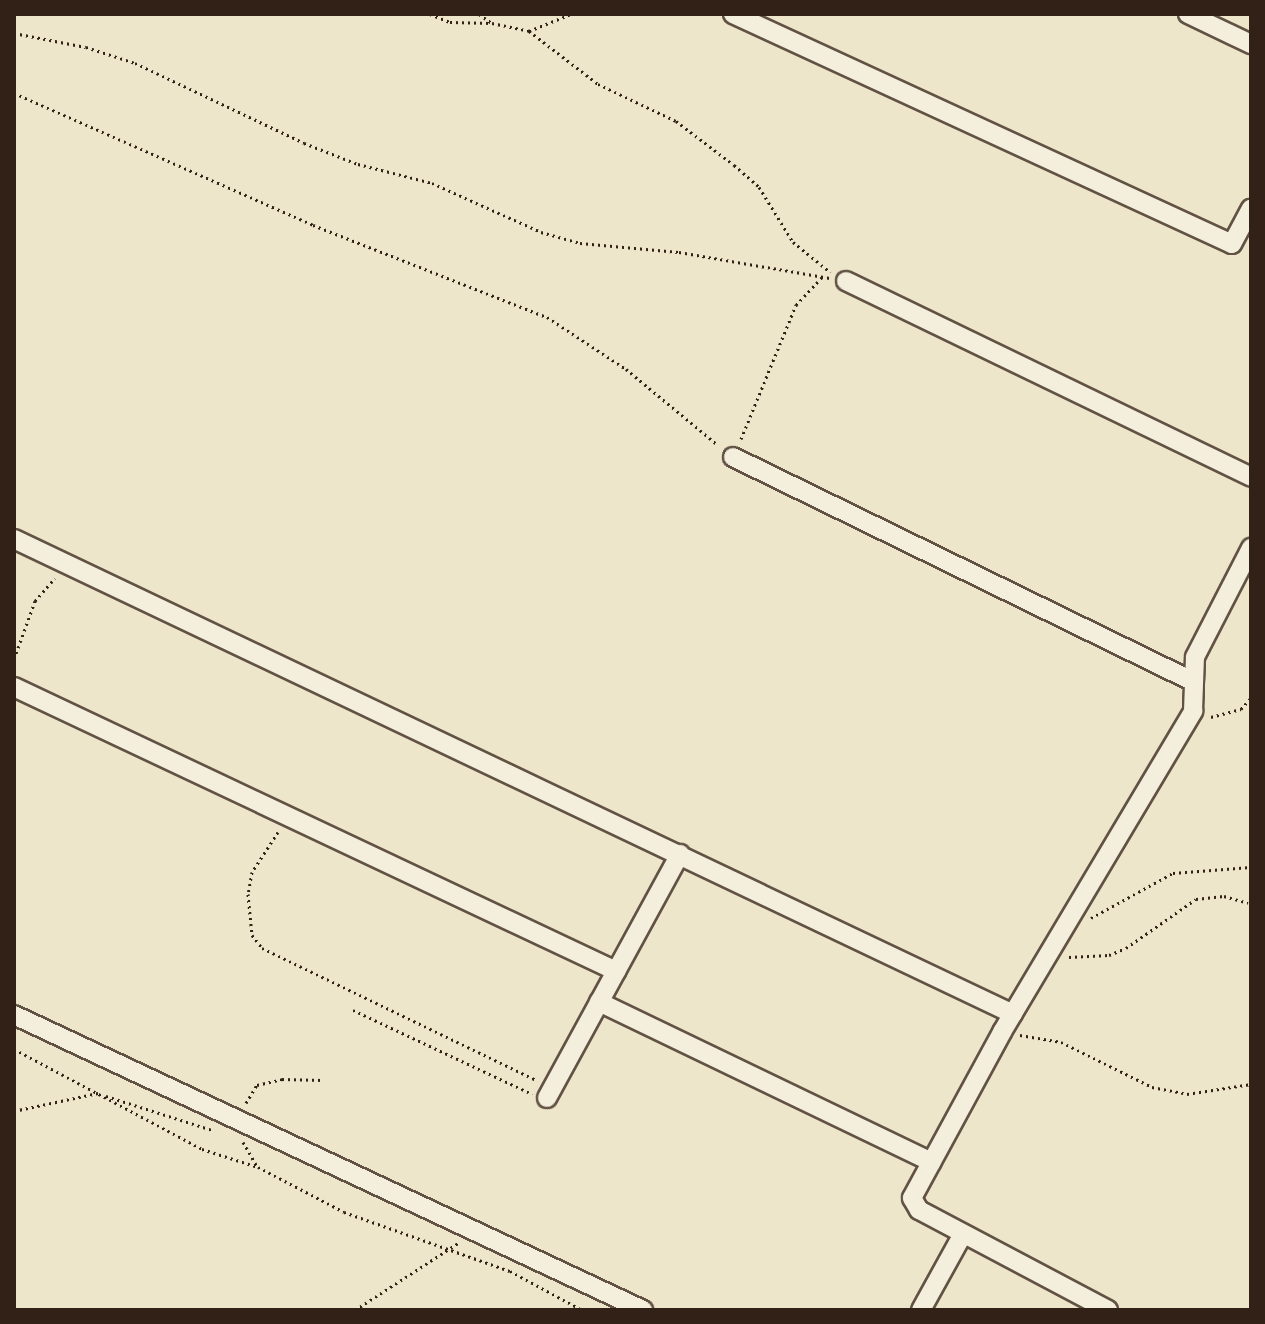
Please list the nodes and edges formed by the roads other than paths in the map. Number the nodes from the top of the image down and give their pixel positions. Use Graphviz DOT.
graph roads {
  1 [pos="733,14"];
  2 [pos="1188,14"];
  3 [pos="1251,44"];
  4 [pos="1251,209"];
  5 [pos="846,281"];
  6 [pos="733,457"];
  7 [pos="1251,477"];
  8 [pos="14,539"];
  9 [pos="1251,548"];
  10 [pos="1192,681"];
  11 [pos="14,687"];
  12 [pos="680,854"];
  13 [pos="616,971"];
  14 [pos="599,1002"];
  15 [pos="1013,1014"];
  16 [pos="14,1015"];
  17 [pos="551,1091"];
  18 [pos="932,1162"];
  19 [pos="963,1234"];
  20 [pos="643,1310"];
  21 [pos="921,1310"];
  22 [pos="1108,1310"];
  1 -- 4 [label="street"];
  2 -- 3 [label="street"];
  5 -- 7 [label="street"];
  6 -- 10 [label="street"];
  8 -- 12 [label="street"];
  9 -- 10 [label="street"];
  10 -- 15 [label="street"];
  11 -- 13 [label="street"];
  12 -- 13 [label="street"];
  12 -- 15 [label="street"];
  13 -- 14 [label="street"];
  14 -- 17 [label="street"];
  14 -- 18 [label="street"];
  15 -- 18 [label="street"];
  16 -- 20 [label="street"];
  18 -- 19 [label="street"];
  19 -- 21 [label="street"];
  19 -- 22 [label="street"];
}
